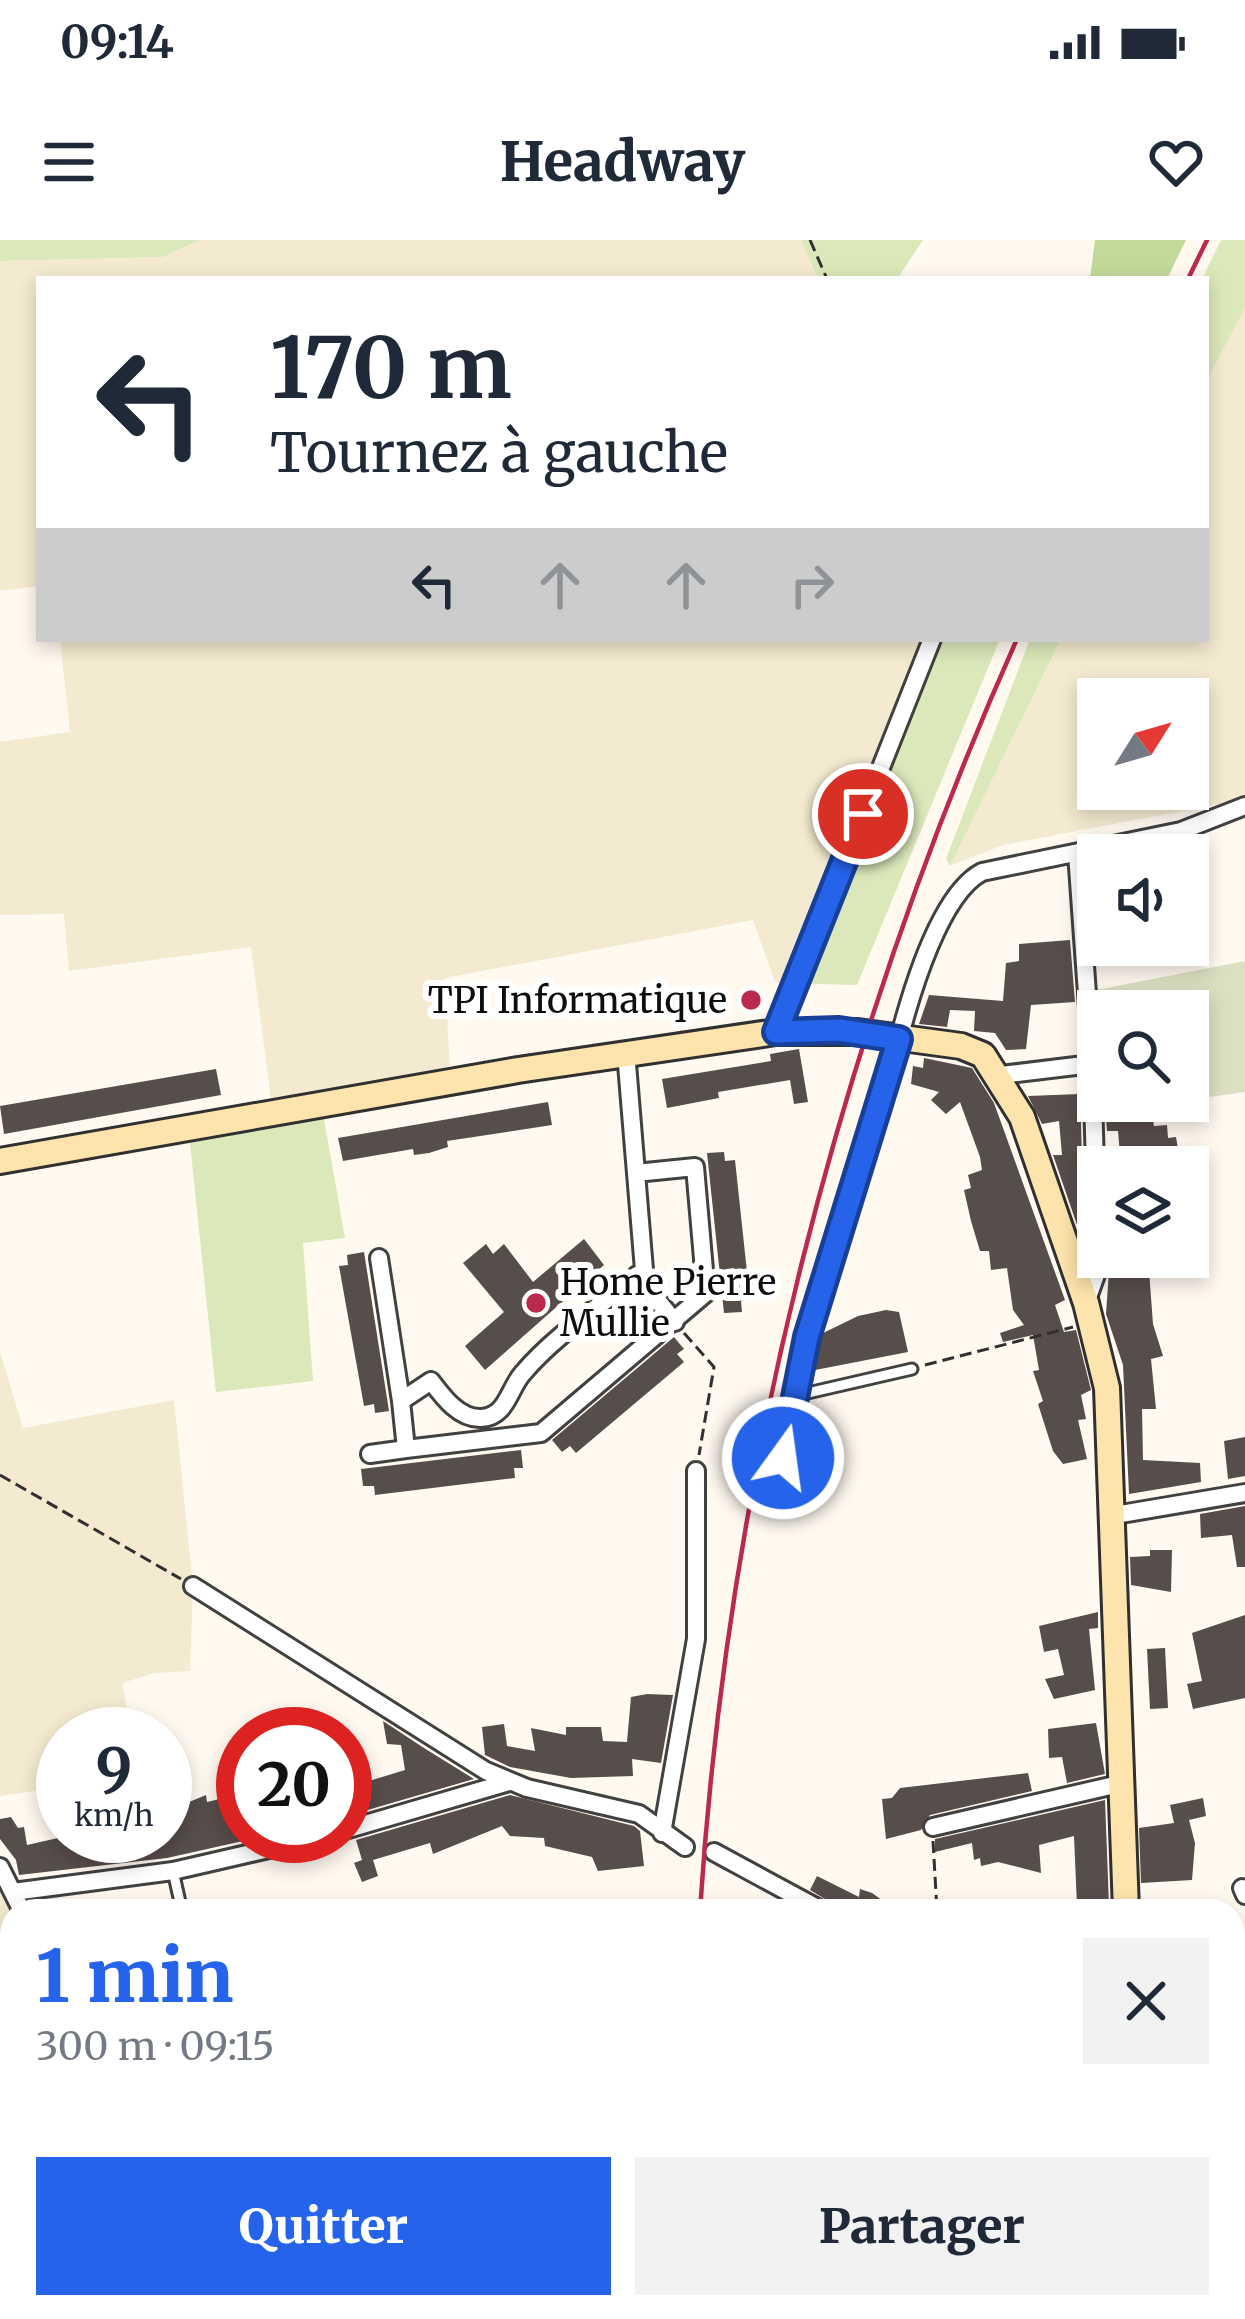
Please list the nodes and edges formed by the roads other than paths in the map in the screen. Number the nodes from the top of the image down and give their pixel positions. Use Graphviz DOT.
graph roads {
  1 [pos="931,642"];
  2 [pos="1245,806"];
  3 [pos="1167,834"];
  4 [pos="1077,854"];
  5 [pos="776,1032"];
  6 [pos="899,1039"];
  7 [pos="626,1052"];
  8 [pos="1077,1066"];
  9 [pos="1001,1076"];
  10 [pos="1094,1122"];
  11 [pos="0,1161"];
  12 [pos="636,1173"];
  13 [pos="379,1258"];
  14 [pos="637,1275"];
  15 [pos="1088,1313"];
  16 [pos="676,1322"];
  17 [pos="912,1369"];
  18 [pos="799,1395"];
  19 [pos="401,1401"];
  20 [pos="406,1449"];
  21 [pos="370,1454"];
  22 [pos="783,1458"];
  23 [pos="696,1471"];
  24 [pos="1245,1493"];
  25 [pos="1109,1516"];
  26 [pos="193,1586"];
  27 [pos="509,1782"];
  28 [pos="1119,1784"];
  29 [pos="372,1822"];
  30 [pos="933,1827"];
  31 [pos="662,1833"];
  32 [pos="685,1847"];
  33 [pos="714,1852"];
  34 [pos="216,1861"];
  35 [pos="0,1867"];
  36 [pos="173,1871"];
  37 [pos="14,1892"];
  38 [pos="17,1899"];
  39 [pos="179,1899"];
  40 [pos="801,1899"];
  41 [pos="1125,1899"];
  1 -- 5 [label="street"];
  2 -- 3 [label="street"];
  4 -- 6 [label="street"];
  5 -- 6 [label="street"];
  5 -- 7 [label="street"];
  6 -- 9 [label="street"];
  6 -- 18 [label="lane"];
  7 -- 11 [label="street"];
  7 -- 12 [label="street"];
  8 -- 9 [label="street"];
  9 -- 15 [label="street"];
  10 -- 15 [label="street"];
  12 -- 14 [label="street"];
  12 -- 16 [label="street"];
  13 -- 19 [label="street"];
  14 -- 16 [label="street"];
  14 -- 19 [label="street"];
  15 -- 25 [label="street"];
  16 -- 20 [label="street"];
  17 -- 18 [label="lane"];
  18 -- 22 [label="lane"];
  19 -- 20 [label="street"];
  20 -- 21 [label="street"];
  23 -- 31 [label="street"];
  24 -- 25 [label="street"];
  25 -- 28 [label="street"];
  26 -- 27 [label="street"];
  27 -- 29 [label="street"];
  27 -- 31 [label="street"];
  28 -- 30 [label="street"];
  28 -- 41 [label="street"];
  31 -- 32 [label="street"];
  33 -- 40 [label="street"];
  34 -- 36 [label="street"];
  35 -- 37 [label="street"];
  36 -- 37 [label="street"];
  36 -- 39 [label="lane"];
  37 -- 38 [label="street"];
}
